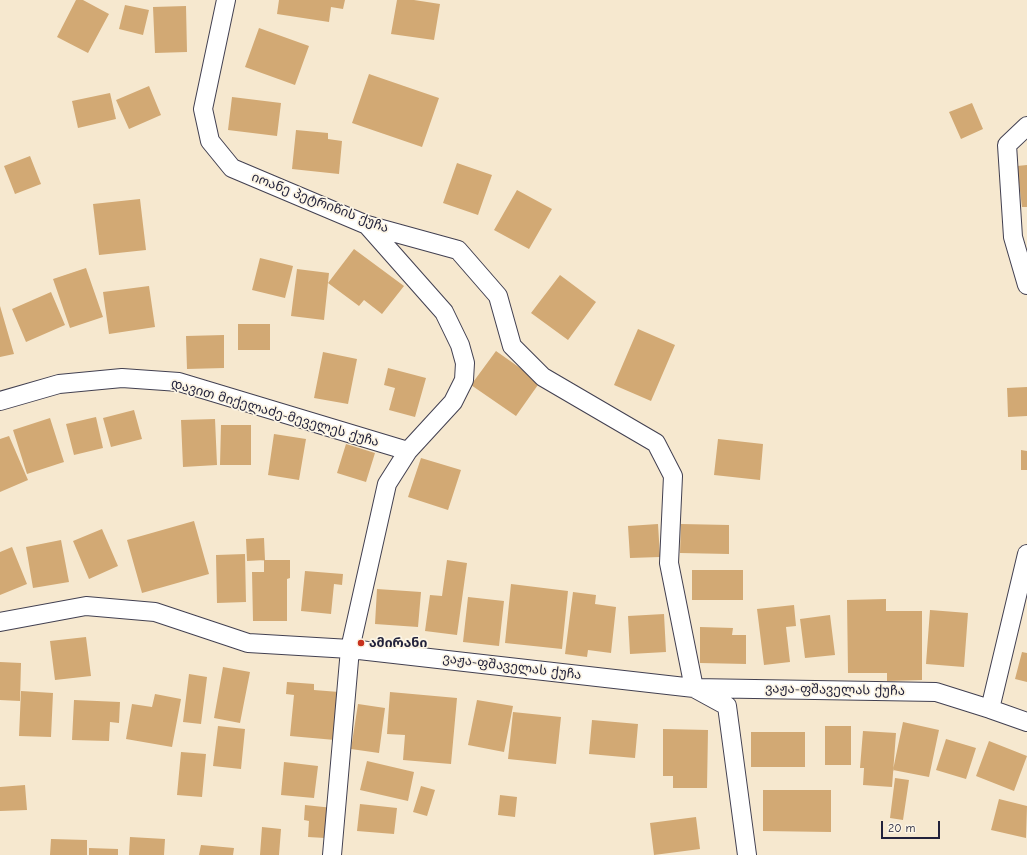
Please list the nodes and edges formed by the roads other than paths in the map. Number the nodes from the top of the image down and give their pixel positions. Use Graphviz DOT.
graph roads {
  1 [pos="226,0"];
  2 [pos="1027,126"];
  3 [pos="367,224"];
  4 [pos="1027,285"];
  5 [pos="0,401"];
  6 [pos="408,451"];
  7 [pos="1027,554"];
  8 [pos="0,622"];
  9 [pos="350,649"];
  10 [pos="694,688"];
  11 [pos="751,688"];
  12 [pos="727,706"];
  13 [pos="990,709"];
  14 [pos="1027,722"];
  15 [pos="332,855"];
  16 [pos="747,855"];
  1 -- 3 [label="street, იოანე პეტრიწის ქუჩა"];
  2 -- 4 [label="street"];
  3 -- 6 [label="street"];
  3 -- 10 [label="street, იოანე პეტრიწის ქუჩა"];
  5 -- 6 [label="street, დავით მიქელაძე-მეველეს ქუჩა"];
  6 -- 9 [label="street"];
  7 -- 13 [label="street"];
  8 -- 9 [label="street, ვაჟა-ფშაველას ქუჩა"];
  9 -- 10 [label="street, ვაჟა-ფშაველას ქუჩა"];
  9 -- 15 [label="street"];
  10 -- 11 [label="street, ვაჟა-ფშაველას ქუჩა"];
  10 -- 12 [label="street"];
  11 -- 12 [label="street"];
  11 -- 13 [label="street, ვაჟა-ფშაველას ქუჩა"];
  12 -- 16 [label="street"];
  13 -- 14 [label="street, ვაჟა-ფშაველას ქუჩა"];
}
